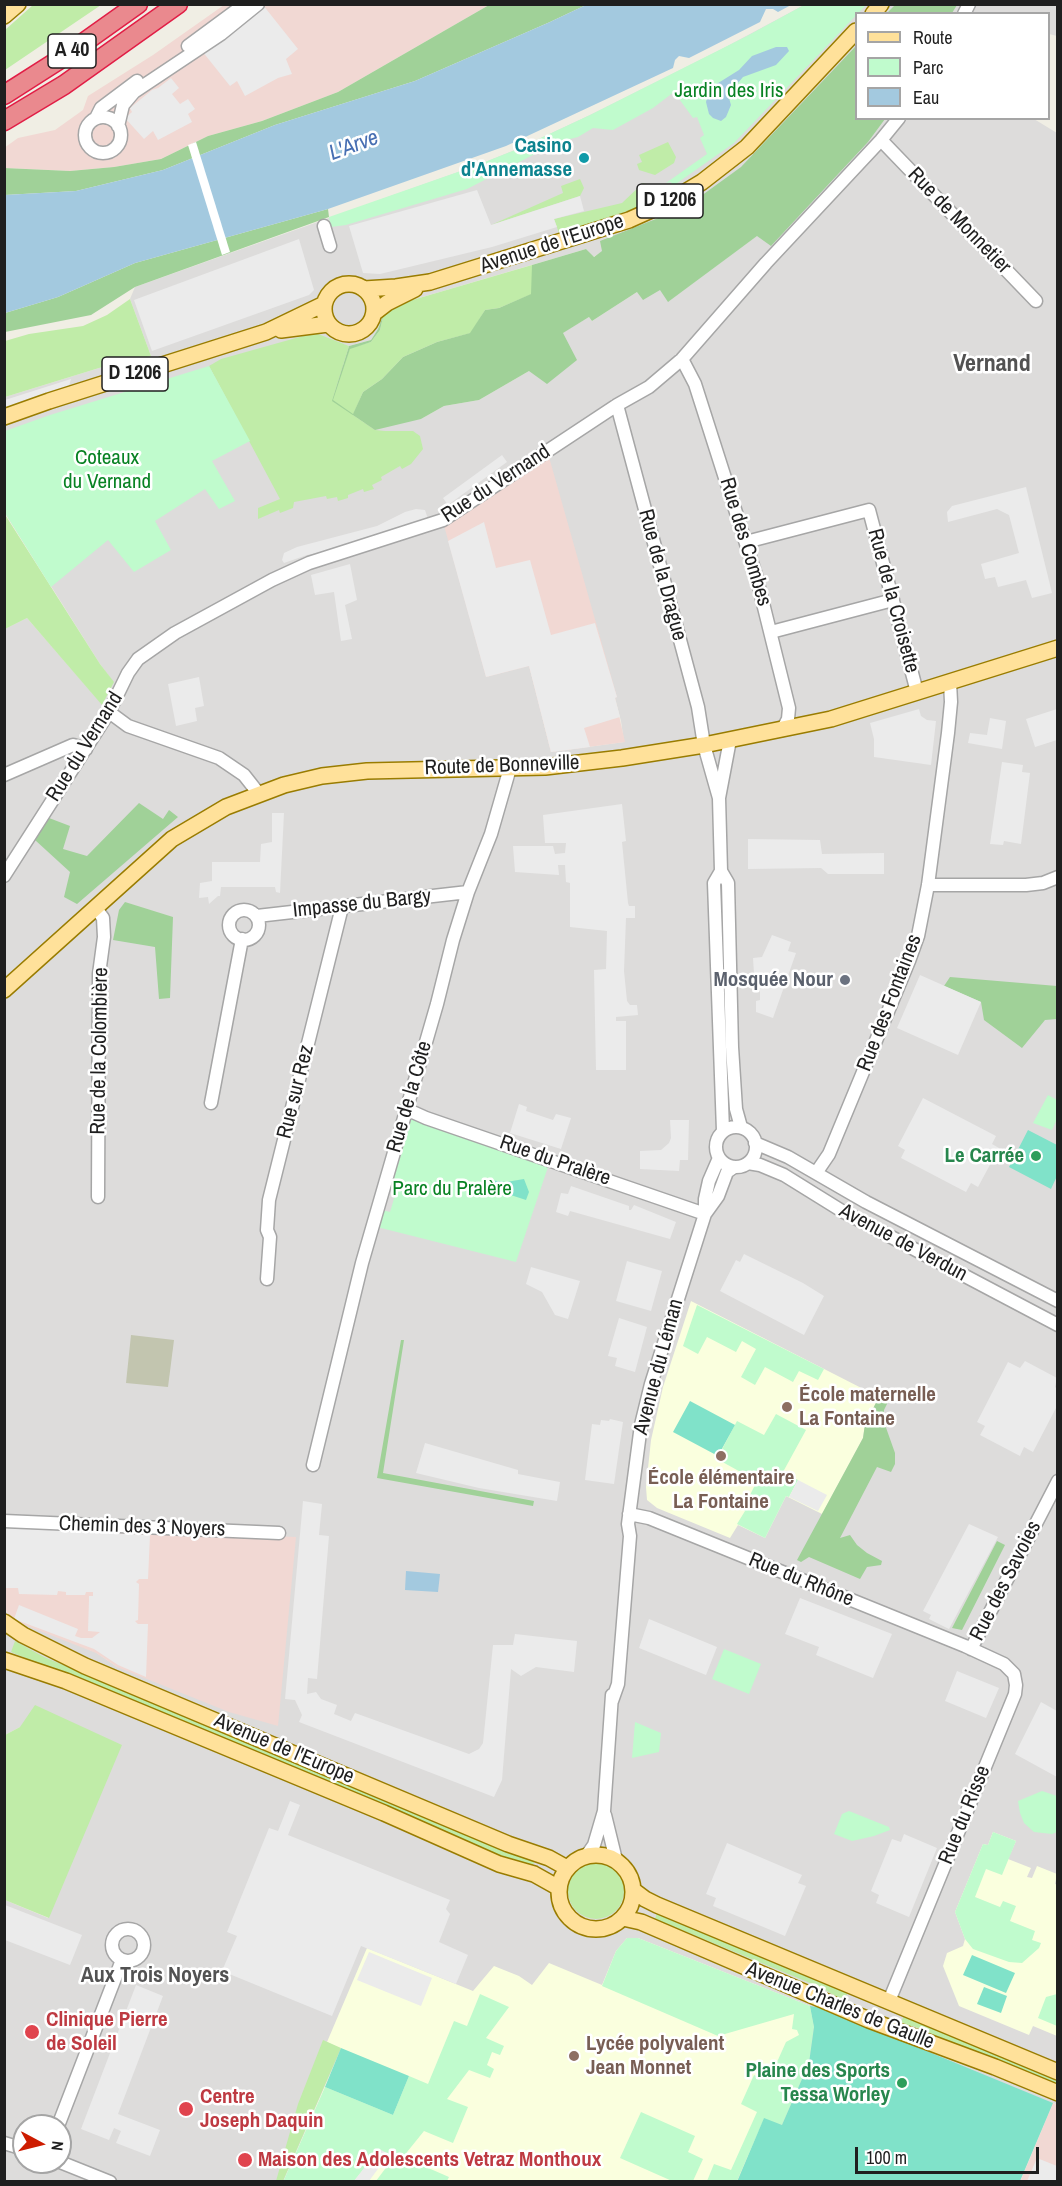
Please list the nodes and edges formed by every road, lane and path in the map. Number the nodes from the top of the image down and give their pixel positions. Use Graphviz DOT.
graph roads {
  1 [pos="18,4"];
  2 [pos="138,4"];
  3 [pos="178,4"];
  4 [pos="193,4"];
  5 [pos="245,4"];
  6 [pos="258,4"];
  7 [pos="4,16"];
  8 [pos="855,32"];
  9 [pos="64,85"];
  10 [pos="4,95"];
  11 [pos="96,118"];
  12 [pos="897,120"];
  13 [pos="4,121"];
  14 [pos="118,126"];
  15 [pos="881,140"];
  16 [pos="324,226"];
  17 [pos="330,246"];
  18 [pos="430,282"];
  19 [pos="364,289"];
  20 [pos="1036,301"];
  21 [pos="324,304"];
  22 [pos="374,313"];
  23 [pos="328,324"];
  24 [pos="266,332"];
  25 [pos="682,359"];
  26 [pos="617,405"];
  27 [pos="4,417"];
  28 [pos="747,542"];
  29 [pos="893,600"];
  30 [pos="771,632"];
  31 [pos="1058,648"];
  32 [pos="950,682"];
  33 [pos="917,692"];
  34 [pos="109,712"];
  35 [pos="782,730"];
  36 [pos="730,740"];
  37 [pos="704,745"];
  38 [pos="86,749"];
  39 [pos="510,768"];
  40 [pos="4,775"];
  41 [pos="259,794"];
  42 [pos="719,798"];
  43 [pos="721,871"];
  44 [pos="4,876"];
  45 [pos="1058,877"];
  46 [pos="928,885"];
  47 [pos="468,892"];
  48 [pos="342,906"];
  49 [pos="95,907"];
  50 [pos="257,916"];
  51 [pos="242,939"];
  52 [pos="4,990"];
  53 [pos="211,1103"];
  54 [pos="406,1109"];
  55 [pos="741,1127"];
  56 [pos="723,1131"];
  57 [pos="756,1143"];
  58 [pos="719,1158"];
  59 [pos="748,1163"];
  60 [pos="734,1167"];
  61 [pos="816,1173"];
  62 [pos="98,1197"];
  63 [pos="705,1214"];
  64 [pos="267,1279"];
  65 [pos="1058,1301"];
  66 [pos="1058,1325"];
  67 [pos="313,1465"];
  68 [pos="1058,1481"];
  69 [pos="629,1519"];
  70 [pos="4,1521"];
  71 [pos="279,1533"];
  72 [pos="4,1622"];
  73 [pos="971,1649"];
  74 [pos="4,1660"];
  75 [pos="604,1811"];
  76 [pos="587,1856"];
  77 [pos="616,1860"];
  78 [pos="567,1868"];
  79 [pos="559,1888"];
  80 [pos="633,1890"];
  81 [pos="622,1918"];
  82 [pos="122,1960"];
  83 [pos="890,2001"];
  84 [pos="869,2020"];
  85 [pos="888,2028"];
  86 [pos="1058,2072"];
  87 [pos="1058,2093"];
  88 [pos="63,2114"];
  89 [pos="72,2167"];
  90 [pos="110,2181"];
  1 -- 7 [label="main road"];
  2 -- 10 [label="highway, A 40"];
  3 -- 9 [label="highway, A 40"];
  4 -- 9 [label="highway"];
  5 -- 11 [label="street"];
  6 -- 14 [label="street"];
  8 -- 18 [label="main road, Avenue de l'Europe / D 1206"];
  9 -- 13 [label="highway, A 40"];
  11 -- 14 [label="street"];
  11 -- 14 [label="street"];
  12 -- 15 [label="street, Rue du Vernand"];
  15 -- 20 [label="street, Rue de Monnetier"];
  15 -- 25 [label="street, Rue du Vernand"];
  16 -- 17 [label="street"];
  18 -- 19 [label="main road, Avenue de l'Europe / D 1206"];
  18 -- 22 [label="main road, Avenue de l'Europe / D 1206"];
  19 -- 21 [label="main road, D 1206"];
  19 -- 22 [label="main road"];
  21 -- 23 [label="main road"];
  21 -- 24 [label="main road, D 1206"];
  22 -- 23 [label="main road, D 1206"];
  23 -- 24 [label="main road, D 1206"];
  24 -- 27 [label="main road, D 1206"];
  25 -- 26 [label="street, Rue du Vernand"];
  25 -- 28 [label="street, Rue des Combes"];
  26 -- 34 [label="street, Rue du Vernand"];
  26 -- 37 [label="street, Rue de la Drague"];
  28 -- 29 [label="street, Rue de la Croisette"];
  28 -- 30 [label="street, Rue des Combes"];
  29 -- 30 [label="street"];
  29 -- 33 [label="street, Rue de la Croisette"];
  30 -- 35 [label="street, Rue des Combes"];
  31 -- 32 [label="main road, Route de Bonneville"];
  32 -- 33 [label="main road, Route de Bonneville"];
  32 -- 46 [label="street, Rue des Fontaines"];
  33 -- 35 [label="main road, Route de Bonneville"];
  34 -- 38 [label="street, Rue du Vernand"];
  34 -- 41 [label="street"];
  35 -- 36 [label="main road, Route de Bonneville"];
  36 -- 37 [label="main road, Route de Bonneville"];
  36 -- 42 [label="street"];
  37 -- 39 [label="main road, Route de Bonneville"];
  37 -- 42 [label="street"];
  38 -- 40 [label="street"];
  38 -- 44 [label="street, Rue du Vernand"];
  39 -- 41 [label="main road, Route de Bonneville"];
  39 -- 47 [label="street, Rue de la Côte"];
  41 -- 49 [label="main road, Route de Bonneville"];
  42 -- 43 [label="street"];
  43 -- 55 [label="street"];
  43 -- 56 [label="street"];
  45 -- 46 [label="street"];
  46 -- 61 [label="street, Rue des Fontaines"];
  47 -- 48 [label="street, Impasse du Bargy"];
  47 -- 54 [label="street, Rue de la Côte"];
  48 -- 50 [label="street, Impasse du Bargy"];
  48 -- 64 [label="street, Rue sur Rez"];
  49 -- 52 [label="main road, Route de Bonneville"];
  49 -- 62 [label="street, Rue de la Colombière"];
  50 -- 51 [label="street"];
  50 -- 51 [label="street"];
  51 -- 53 [label="street"];
  54 -- 63 [label="street, Rue du Pralère"];
  54 -- 67 [label="street, Rue de la Côte"];
  55 -- 56 [label="street"];
  55 -- 57 [label="street"];
  56 -- 58 [label="street"];
  57 -- 59 [label="street"];
  57 -- 61 [label="street, Avenue de Verdun"];
  58 -- 60 [label="street"];
  58 -- 63 [label="street, Avenue du Léman"];
  59 -- 60 [label="street"];
  59 -- 66 [label="street, Avenue de Verdun"];
  60 -- 63 [label="street, Avenue du Léman"];
  61 -- 65 [label="street, Avenue de Verdun"];
  63 -- 69 [label="street, Avenue du Léman"];
  68 -- 73 [label="street, Rue des Savoies"];
  69 -- 73 [label="street, Rue du Rhône"];
  69 -- 75 [label="street, Avenue du Léman"];
  70 -- 71 [label="street, Chemin des 3 Noyers"];
  72 -- 78 [label="main road, Avenue de l'Europe"];
  73 -- 83 [label="street, Rue du Risse"];
  74 -- 79 [label="main road, Avenue de l'Europe"];
  75 -- 76 [label="street, Avenue du Léman"];
  75 -- 77 [label="street, Avenue du Léman"];
  76 -- 77 [label="main road"];
  76 -- 78 [label="main road"];
  77 -- 80 [label="main road"];
  78 -- 79 [label="main road"];
  79 -- 81 [label="main road"];
  80 -- 81 [label="main road"];
  80 -- 83 [label="main road, Avenue Charles de Gaulle"];
  81 -- 84 [label="main road, Avenue Charles de Gaulle"];
  82 -- 88 [label="street"];
  83 -- 84 [label="main road"];
  83 -- 85 [label="main road"];
  83 -- 86 [label="main road, Avenue Charles de Gaulle"];
  84 -- 85 [label="main road, Avenue Charles de Gaulle"];
  85 -- 87 [label="main road, Avenue Charles de Gaulle"];
  89 -- 90 [label="street"];
}
